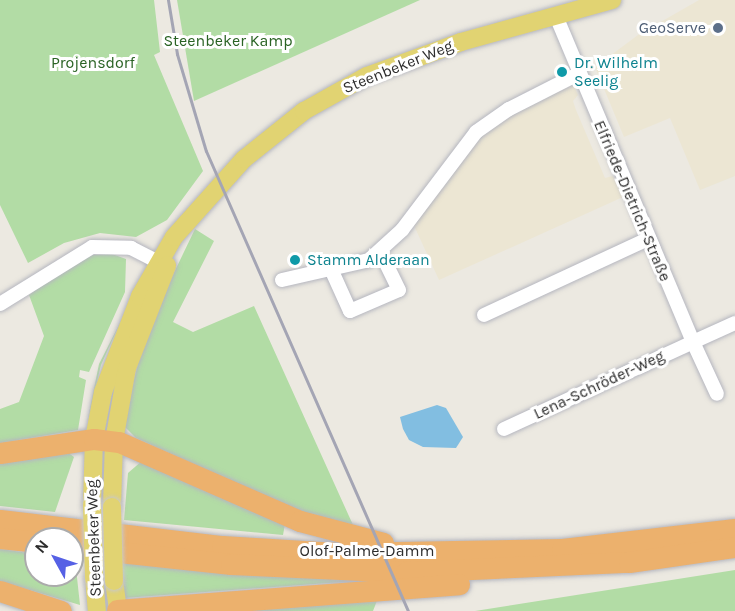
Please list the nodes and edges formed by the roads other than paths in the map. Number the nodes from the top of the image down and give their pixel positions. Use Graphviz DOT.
graph roads {
  1 [pos="612,0"];
  2 [pos="556,16"];
  3 [pos="578,74"];
  4 [pos="648,239"];
  5 [pos="385,261"];
  6 [pos="162,264"];
  7 [pos="332,269"];
  8 [pos="282,280"];
  9 [pos="0,304"];
  10 [pos="484,315"];
  11 [pos="735,323"];
  12 [pos="693,342"];
  13 [pos="717,394"];
  14 [pos="504,429"];
  15 [pos="104,440"];
  16 [pos="0,453"];
  17 [pos="0,520"];
  18 [pos="735,530"];
  19 [pos="0,538"];
  20 [pos="24,541"];
  21 [pos="735,547"];
  22 [pos="84,548"];
  23 [pos="437,551"];
  24 [pos="527,569"];
  25 [pos="0,591"];
  26 [pos="159,608"];
  27 [pos="62,611"];
  28 [pos="111,611"];
  1 -- 2 [label="main road, Steenbeker Weg"];
  2 -- 3 [label="street, Elfriede-Dietrich-Straße"];
  2 -- 6 [label="main road, Steenbeker Weg"];
  3 -- 4 [label="street, Elfriede-Dietrich-Straße"];
  3 -- 7 [label="street"];
  4 -- 10 [label="street"];
  4 -- 12 [label="street, Elfriede-Dietrich-Straße"];
  5 -- 7 [label="street"];
  6 -- 9 [label="street"];
  6 -- 15 [label="main road, Steenbeker Weg"];
  7 -- 8 [label="street"];
  11 -- 12 [label="street"];
  12 -- 13 [label="street, Elfriede-Dietrich-Straße"];
  12 -- 14 [label="street, Lena-Schröder-Weg"];
  15 -- 16 [label="highway"];
  15 -- 23 [label="highway"];
  15 -- 28 [label="main road, Steenbeker Weg, bridge"];
  15 -- 28 [label="main road, Steenbeker Weg, bridge"];
  17 -- 23 [label="highway, Olof-Palme-Damm"];
  18 -- 23 [label="highway, Olof-Palme-Damm"];
  19 -- 20 [label="highway"];
  21 -- 24 [label="highway, Olof-Palme-Damm"];
  22 -- 24 [label="highway, Olof-Palme-Damm"];
  24 -- 26 [label="highway"];
  25 -- 27 [label="highway"];
  26 -- 28 [label="highway"];
}
